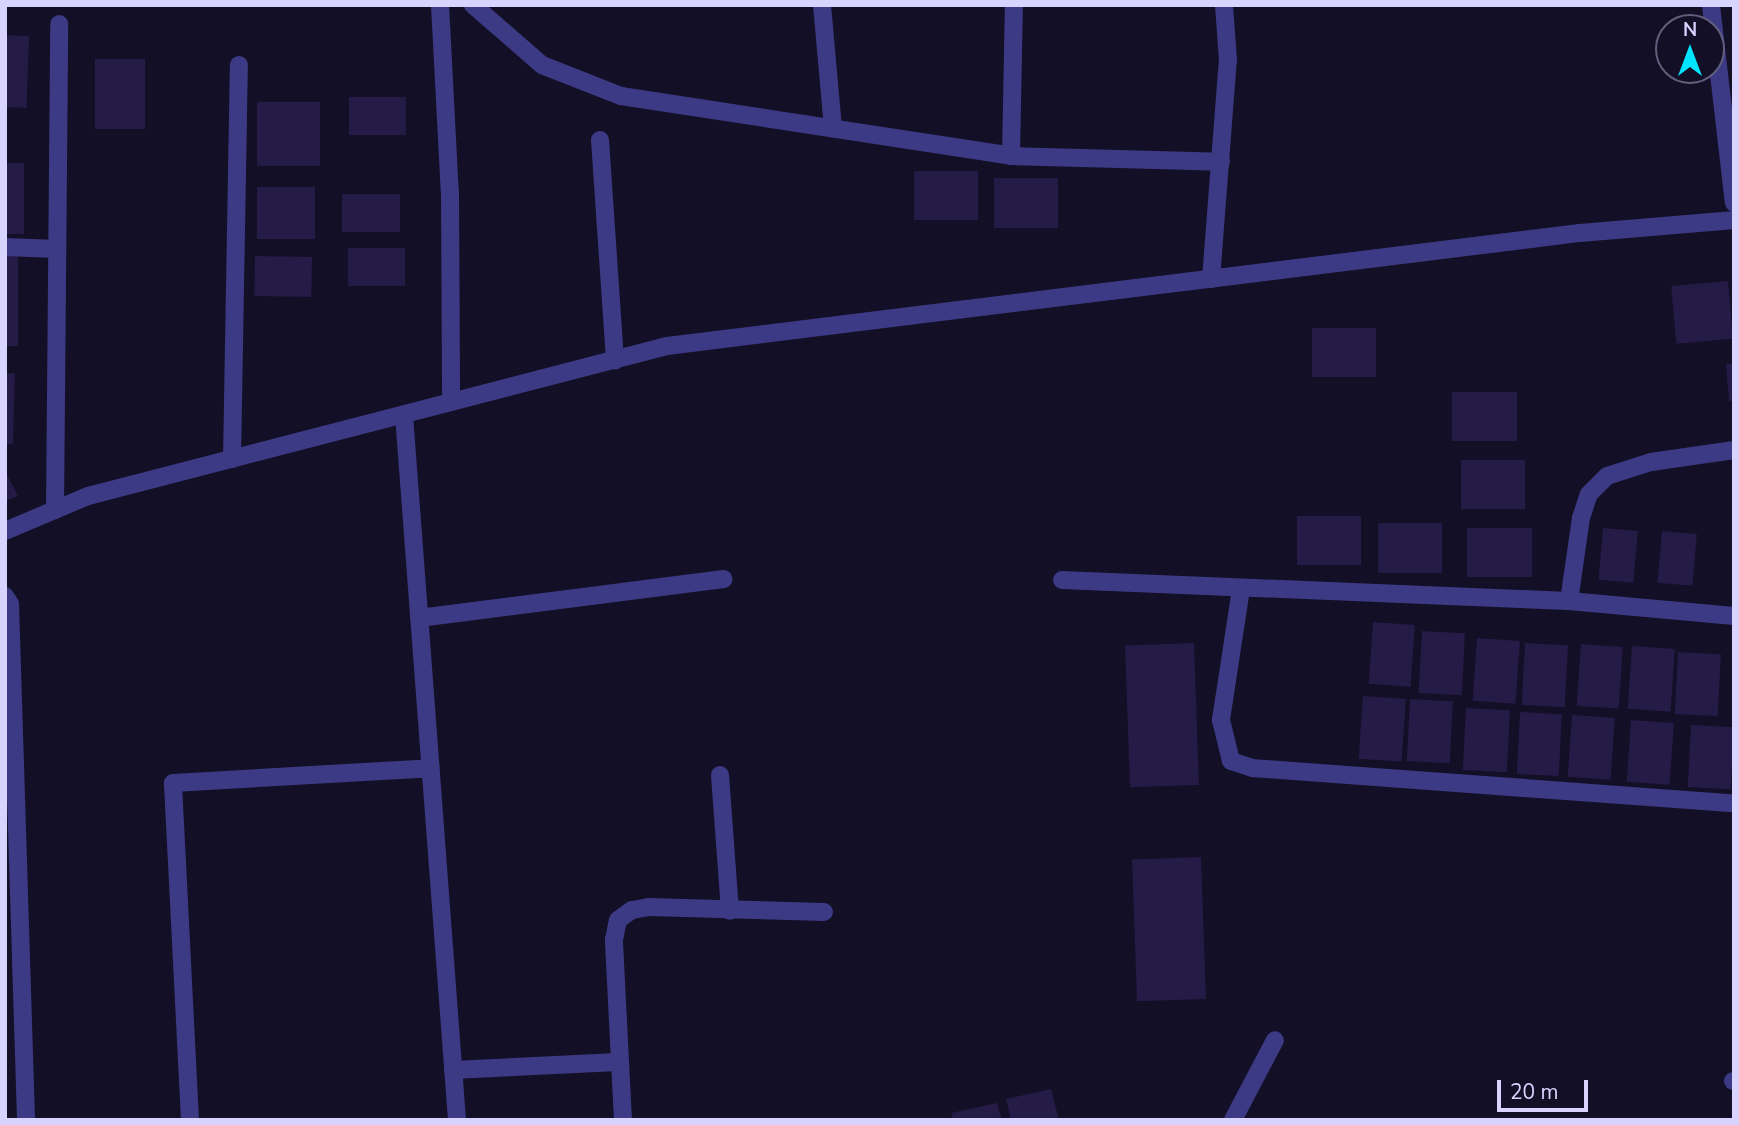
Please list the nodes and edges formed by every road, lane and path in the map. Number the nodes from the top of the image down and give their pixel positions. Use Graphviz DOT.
graph roads {
  1 [pos="440,5"];
  2 [pos="473,5"];
  3 [pos="822,5"];
  4 [pos="1014,5"];
  5 [pos="1224,5"];
  6 [pos="1711,5"];
  7 [pos="59,24"];
  8 [pos="239,65"];
  9 [pos="833,129"];
  10 [pos="600,140"];
  11 [pos="1012,156"];
  12 [pos="1221,162"];
  13 [pos="1734,203"];
  14 [pos="1734,220"];
  15 [pos="5,247"];
  16 [pos="57,250"];
  17 [pos="1211,279"];
  18 [pos="615,360"];
  19 [pos="451,402"];
  20 [pos="404,415"];
  21 [pos="1734,450"];
  22 [pos="232,459"];
  23 [pos="55,510"];
  24 [pos="5,531"];
  25 [pos="724,579"];
  26 [pos="1062,580"];
  27 [pos="1241,589"];
  28 [pos="5,596"];
  29 [pos="1569,601"];
  30 [pos="1734,616"];
  31 [pos="419,618"];
  32 [pos="430,768"];
  33 [pos="720,775"];
  34 [pos="1734,803"];
  35 [pos="730,911"];
  36 [pos="824,912"];
  37 [pos="1275,1040"];
  38 [pos="618,1062"];
  39 [pos="453,1070"];
  40 [pos="26,1120"];
  41 [pos="190,1120"];
  42 [pos="457,1120"];
  43 [pos="623,1120"];
  44 [pos="1233,1120"];
  1 -- 19 [label="street"];
  2 -- 9 [label="street"];
  3 -- 9 [label="street"];
  4 -- 11 [label="street"];
  5 -- 12 [label="street"];
  6 -- 13 [label="street"];
  7 -- 16 [label="street"];
  8 -- 22 [label="street"];
  9 -- 11 [label="street"];
  10 -- 18 [label="street"];
  11 -- 12 [label="street"];
  12 -- 17 [label="street"];
  14 -- 17 [label="street"];
  15 -- 16 [label="street"];
  16 -- 23 [label="street"];
  17 -- 18 [label="street"];
  18 -- 19 [label="street"];
  19 -- 20 [label="street"];
  20 -- 22 [label="street"];
  20 -- 31 [label="street"];
  21 -- 29 [label="street"];
  22 -- 23 [label="street"];
  23 -- 24 [label="street"];
  25 -- 31 [label="street"];
  26 -- 27 [label="street"];
  27 -- 29 [label="street"];
  27 -- 34 [label="street"];
  28 -- 40 [label="street"];
  29 -- 30 [label="street"];
  31 -- 32 [label="street"];
  32 -- 39 [label="street"];
  32 -- 41 [label="street"];
  33 -- 35 [label="street"];
  35 -- 36 [label="street"];
  35 -- 38 [label="street"];
  37 -- 44 [label="street"];
  38 -- 39 [label="street"];
  38 -- 43 [label="street"];
  39 -- 42 [label="street"];
}
